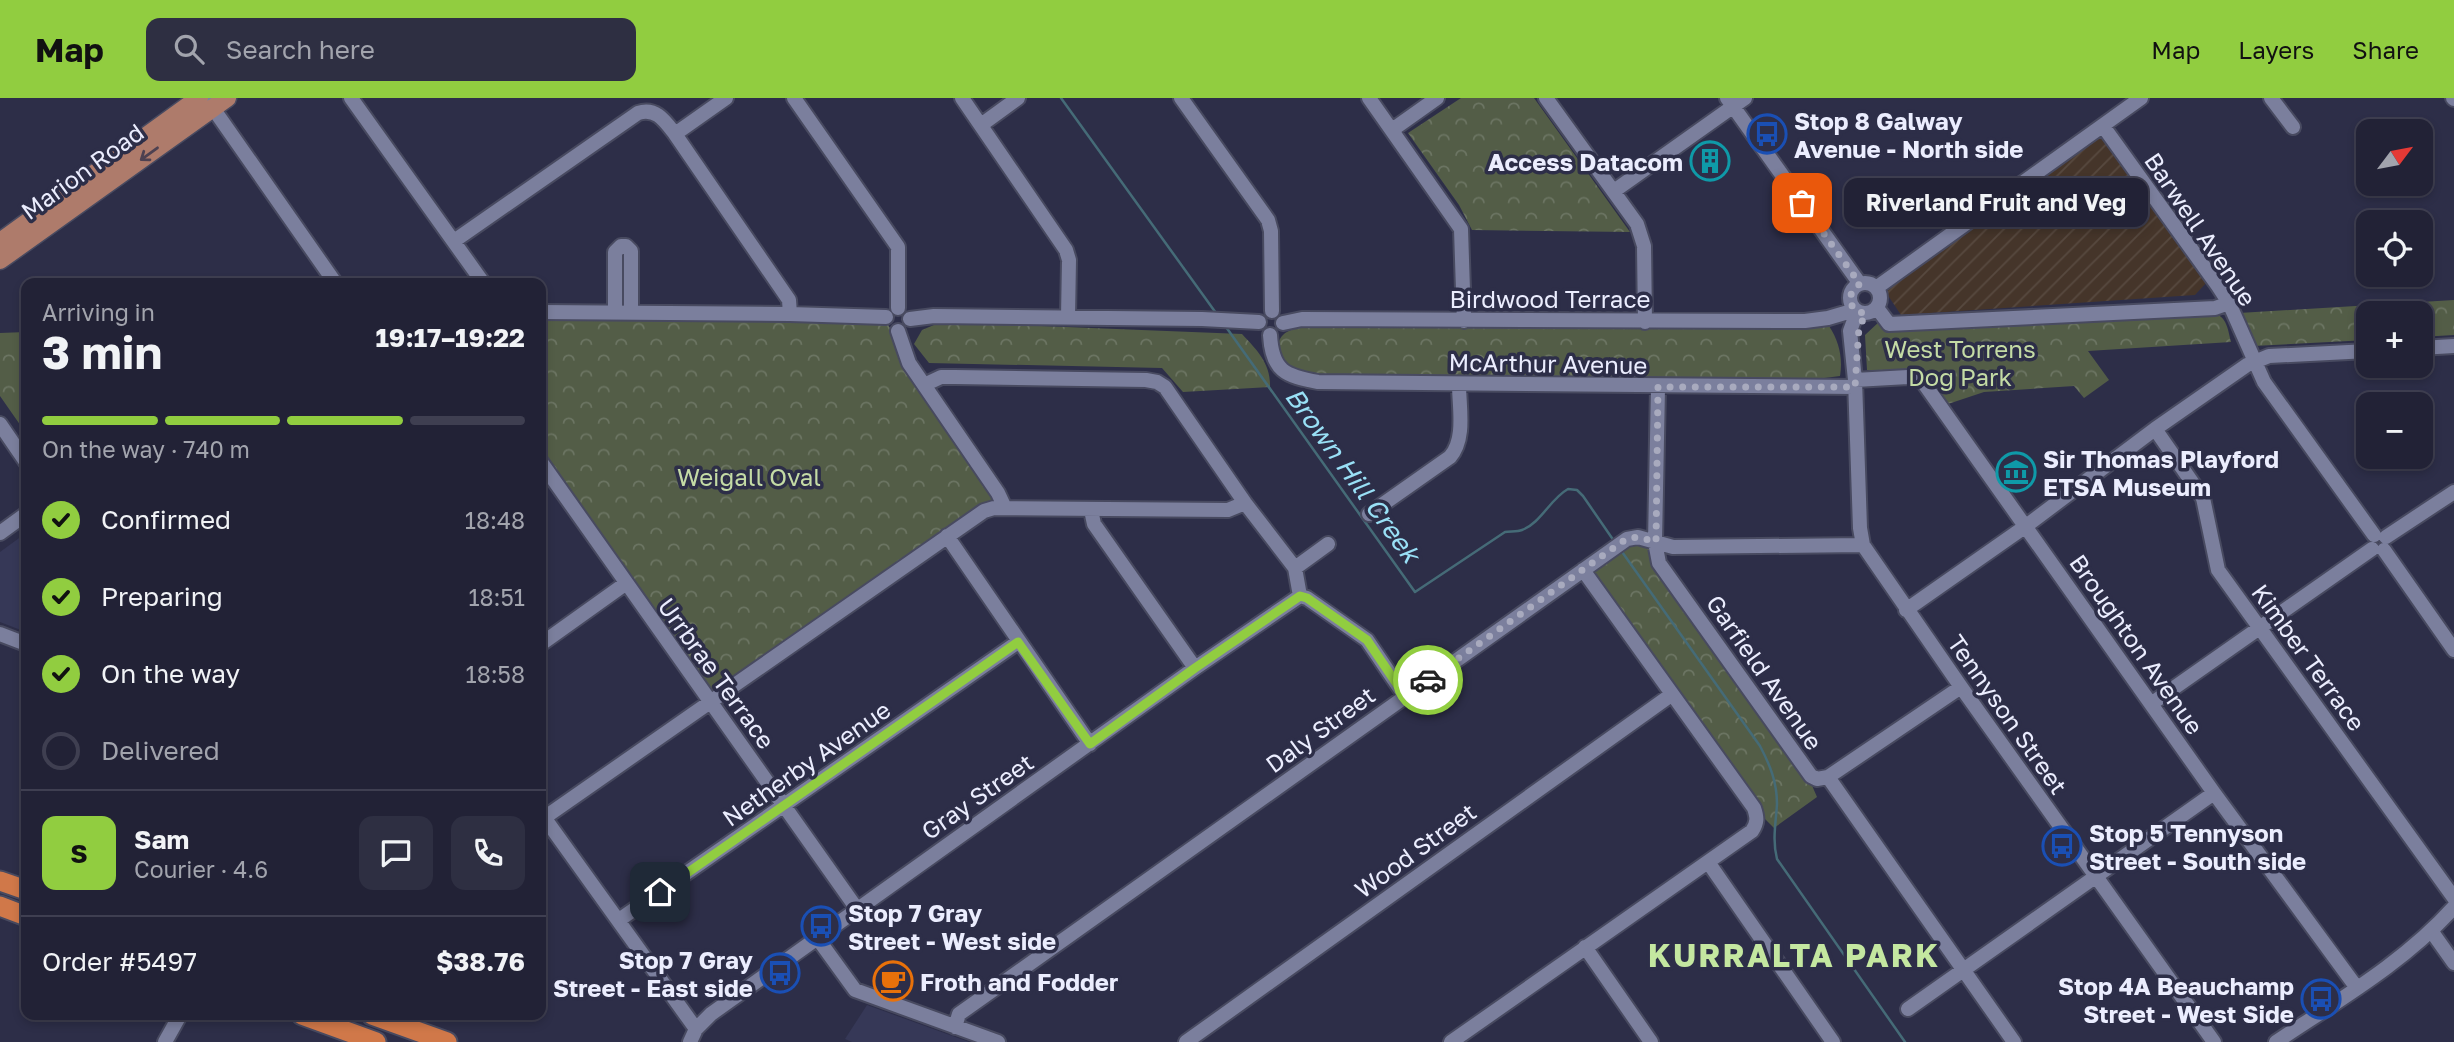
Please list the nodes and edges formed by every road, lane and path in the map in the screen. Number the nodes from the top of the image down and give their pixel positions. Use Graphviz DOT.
graph roads {
  1 [pos="351,98"];
  2 [pos="726,98"];
  3 [pos="794,98"];
  4 [pos="962,98"];
  5 [pos="1018,98"];
  6 [pos="1181,98"];
  7 [pos="1369,98"];
  8 [pos="1437,98"];
  9 [pos="1546,98"];
  10 [pos="2141,98"];
  11 [pos="2271,98"];
  12 [pos="1735,101"];
  13 [pos="205,102"];
  14 [pos="981,125"];
  15 [pos="2103,126"];
  16 [pos="2293,127"];
  17 [pos="1392,130"];
  18 [pos="675,134"];
  19 [pos="1614,191"];
  20 [pos="454,241"];
  21 [pos="0,242"];
  22 [pos="0,260"];
  23 [pos="332,278"];
  24 [pos="480,278"];
  25 [pos="1860,284"];
  26 [pos="1876,288"];
  27 [pos="2229,303"];
  28 [pos="898,307"];
  29 [pos="1861,309"];
  30 [pos="1272,311"];
  31 [pos="546,312"];
  32 [pos="615,312"];
  33 [pos="631,312"];
  34 [pos="790,314"];
  35 [pos="886,317"];
  36 [pos="1068,317"];
  37 [pos="909,319"];
  38 [pos="1817,320"];
  39 [pos="1464,321"];
  40 [pos="1259,322"];
  41 [pos="1645,322"];
  42 [pos="1283,323"];
  43 [pos="898,331"];
  44 [pos="1270,335"];
  45 [pos="1851,342"];
  46 [pos="2454,346"];
  47 [pos="2433,347"];
  48 [pos="2356,352"];
  49 [pos="2254,362"];
  50 [pos="1459,384"];
  51 [pos="1855,384"];
  52 [pos="924,385"];
  53 [pos="1658,387"];
  54 [pos="0,424"];
  55 [pos="2155,429"];
  56 [pos="21,449"];
  57 [pos="546,473"];
  58 [pos="2454,492"];
  59 [pos="1245,503"];
  60 [pos="1000,508"];
  61 [pos="1091,510"];
  62 [pos="1369,514"];
  63 [pos="21,518"];
  64 [pos="2026,526"];
  65 [pos="0,533"];
  66 [pos="947,536"];
  67 [pos="1656,542"];
  68 [pos="2379,543"];
  69 [pos="1328,544"];
  70 [pos="1863,545"];
  71 [pos="1295,568"];
  72 [pos="1583,570"];
  73 [pos="625,584"];
  74 [pos="1300,596"];
  75 [pos="1906,610"];
  76 [pos="2259,627"];
  77 [pos="0,635"];
  78 [pos="546,640"];
  79 [pos="21,642"];
  80 [pos="1018,642"];
  81 [pos="2454,650"];
  82 [pos="1195,668"];
  83 [pos="1961,687"];
  84 [pos="1671,695"];
  85 [pos="1405,696"];
  86 [pos="709,701"];
  87 [pos="2151,704"];
  88 [pos="1090,744"];
  89 [pos="1828,777"];
  90 [pos="2214,793"];
  91 [pos="784,806"];
  92 [pos="546,814"];
  93 [pos="546,822"];
  94 [pos="1708,862"];
  95 [pos="2095,875"];
  96 [pos="0,881"];
  97 [pos="21,888"];
  98 [pos="2454,898"];
  99 [pos="0,906"];
  100 [pos="2454,907"];
  101 [pos="857,909"];
  102 [pos="21,914"];
  103 [pos="619,920"];
  104 [pos="2432,932"];
  105 [pos="818,939"];
  106 [pos="1585,947"];
  107 [pos="2454,963"];
  108 [pos="1963,969"];
  109 [pos="2357,988"];
  110 [pos="1908,1009"];
  111 [pos="177,1020"];
  112 [pos="317,1020"];
  113 [pos="400,1020"];
  114 [pos="955,1027"];
  115 [pos="693,1035"];
  116 [pos="165,1042"];
  117 [pos="376,1042"];
  118 [pos="447,1042"];
  119 [pos="998,1042"];
  120 [pos="1186,1042"];
  121 [pos="1451,1042"];
  122 [pos="1651,1042"];
  123 [pos="1833,1042"];
  124 [pos="2014,1042"];
  125 [pos="2214,1042"];
  126 [pos="2276,1042"];
  1 -- 20 [label="street"];
  2 -- 18 [label="street"];
  3 -- 28 [label="street"];
  4 -- 14 [label="street"];
  5 -- 14 [label="street"];
  6 -- 30 [label="street"];
  7 -- 17 [label="street"];
  8 -- 17 [label="street"];
  9 -- 19 [label="street"];
  10 -- 15 [label="street"];
  11 -- 16 [label="street"];
  12 -- 19 [label="street"];
  12 -- 25 [label="street"];
  13 -- 21 [label="main road, Marion Road"];
  13 -- 22 [label="main road, Marion Road, one-way"];
  13 -- 23 [label="street"];
  14 -- 36 [label="street"];
  15 -- 26 [label="street"];
  15 -- 27 [label="street, Barwell Avenue"];
  17 -- 39 [label="street"];
  18 -- 20 [label="street"];
  18 -- 34 [label="street"];
  19 -- 41 [label="street"];
  20 -- 24 [label="street"];
  25 -- 26 [label="street"];
  25 -- 29 [label="street"];
  26 -- 29 [label="street"];
  27 -- 29 [label="street"];
  27 -- 49 [label="street, Barwell Avenue"];
  28 -- 35 [label="street"];
  28 -- 37 [label="street"];
  29 -- 38 [label="street, Birdwood Terrace"];
  29 -- 45 [label="street, Tennyson Street"];
  29 -- 51 [label="street, Tennyson Street"];
  30 -- 40 [label="street"];
  30 -- 42 [label="street"];
  31 -- 32 [label="street"];
  32 -- 33 [label="street"];
  32 -- 33 [label="street"];
  33 -- 34 [label="street"];
  34 -- 35 [label="street"];
  35 -- 43 [label="street"];
  36 -- 37 [label="street"];
  36 -- 40 [label="street"];
  37 -- 43 [label="street"];
  38 -- 41 [label="street, Birdwood Terrace"];
  38 -- 45 [label="street"];
  39 -- 41 [label="street, Birdwood Terrace"];
  39 -- 42 [label="street, Birdwood Terrace"];
  40 -- 44 [label="street"];
  42 -- 44 [label="street"];
  43 -- 52 [label="street"];
  44 -- 50 [label="street, McArthur Avenue"];
  45 -- 51 [label="street, Tennyson Street"];
  46 -- 47 [label="street"];
  48 -- 49 [label="street"];
  49 -- 55 [label="street"];
  49 -- 68 [label="street, Barwell Avenue"];
  50 -- 53 [label="street, McArthur Avenue"];
  50 -- 62 [label="street"];
  51 -- 53 [label="street, McArthur Avenue"];
  51 -- 64 [label="street, Broughton Avenue"];
  51 -- 70 [label="street, Tennyson Street"];
  52 -- 59 [label="street"];
  52 -- 60 [label="street"];
  53 -- 67 [label="street, Garfield Avenue"];
  54 -- 56 [label="street"];
  55 -- 64 [label="street"];
  55 -- 76 [label="street, Kimber Terrace"];
  57 -- 73 [label="street, Urrbrae Terrace"];
  58 -- 68 [label="street"];
  59 -- 61 [label="street"];
  59 -- 71 [label="street"];
  60 -- 61 [label="street"];
  60 -- 66 [label="street"];
  61 -- 82 [label="street"];
  63 -- 65 [label="street"];
  64 -- 75 [label="street"];
  64 -- 87 [label="street, Broughton Avenue"];
  66 -- 80 [label="street"];
  66 -- 86 [label="street"];
  67 -- 70 [label="street, Daly Street"];
  67 -- 72 [label="street, Daly Street"];
  67 -- 89 [label="street, Garfield Avenue"];
  68 -- 76 [label="street"];
  68 -- 81 [label="street, Barwell Avenue"];
  69 -- 71 [label="street"];
  70 -- 75 [label="street, Tennyson Street"];
  71 -- 74 [label="street"];
  72 -- 84 [label="street"];
  72 -- 85 [label="street, Daly Street"];
  73 -- 78 [label="street"];
  73 -- 86 [label="street, Urrbrae Terrace"];
  74 -- 82 [label="street, Gray Street"];
  74 -- 85 [label="street"];
  75 -- 83 [label="street, Tennyson Street"];
  76 -- 87 [label="street"];
  76 -- 98 [label="street, Kimber Terrace"];
  77 -- 79 [label="street"];
  80 -- 88 [label="street"];
  80 -- 91 [label="street, Netherby Avenue"];
  82 -- 88 [label="street, Gray Street"];
  83 -- 89 [label="street"];
  83 -- 95 [label="street, Tennyson Street"];
  84 -- 94 [label="street"];
  84 -- 120 [label="street, Wood Street"];
  85 -- 114 [label="street, Daly Street"];
  86 -- 91 [label="street, Urrbrae Terrace"];
  86 -- 92 [label="street"];
  87 -- 90 [label="street, Broughton Avenue"];
  88 -- 101 [label="street, Gray Street"];
  89 -- 108 [label="street, Garfield Avenue"];
  90 -- 95 [label="street"];
  90 -- 109 [label="street, Broughton Avenue"];
  91 -- 101 [label="street, Urrbrae Terrace"];
  91 -- 103 [label="street, Netherby Avenue"];
  93 -- 103 [label="street"];
  94 -- 106 [label="street"];
  94 -- 123 [label="street"];
  95 -- 108 [label="street"];
  95 -- 125 [label="street, Tennyson Street"];
  96 -- 97 [label="highway"];
  99 -- 102 [label="highway"];
  100 -- 104 [label="street"];
  101 -- 105 [label="street, Gray Street"];
  103 -- 115 [label="street"];
  104 -- 107 [label="street"];
  104 -- 109 [label="street"];
  105 -- 114 [label="street"];
  105 -- 115 [label="street, Gray Street"];
  106 -- 121 [label="street"];
  106 -- 122 [label="street"];
  108 -- 110 [label="street"];
  108 -- 124 [label="street, Garfield Avenue"];
  109 -- 126 [label="street"];
  111 -- 116 [label="street"];
  112 -- 117 [label="highway"];
  113 -- 118 [label="highway"];
  114 -- 119 [label="street"];
}
